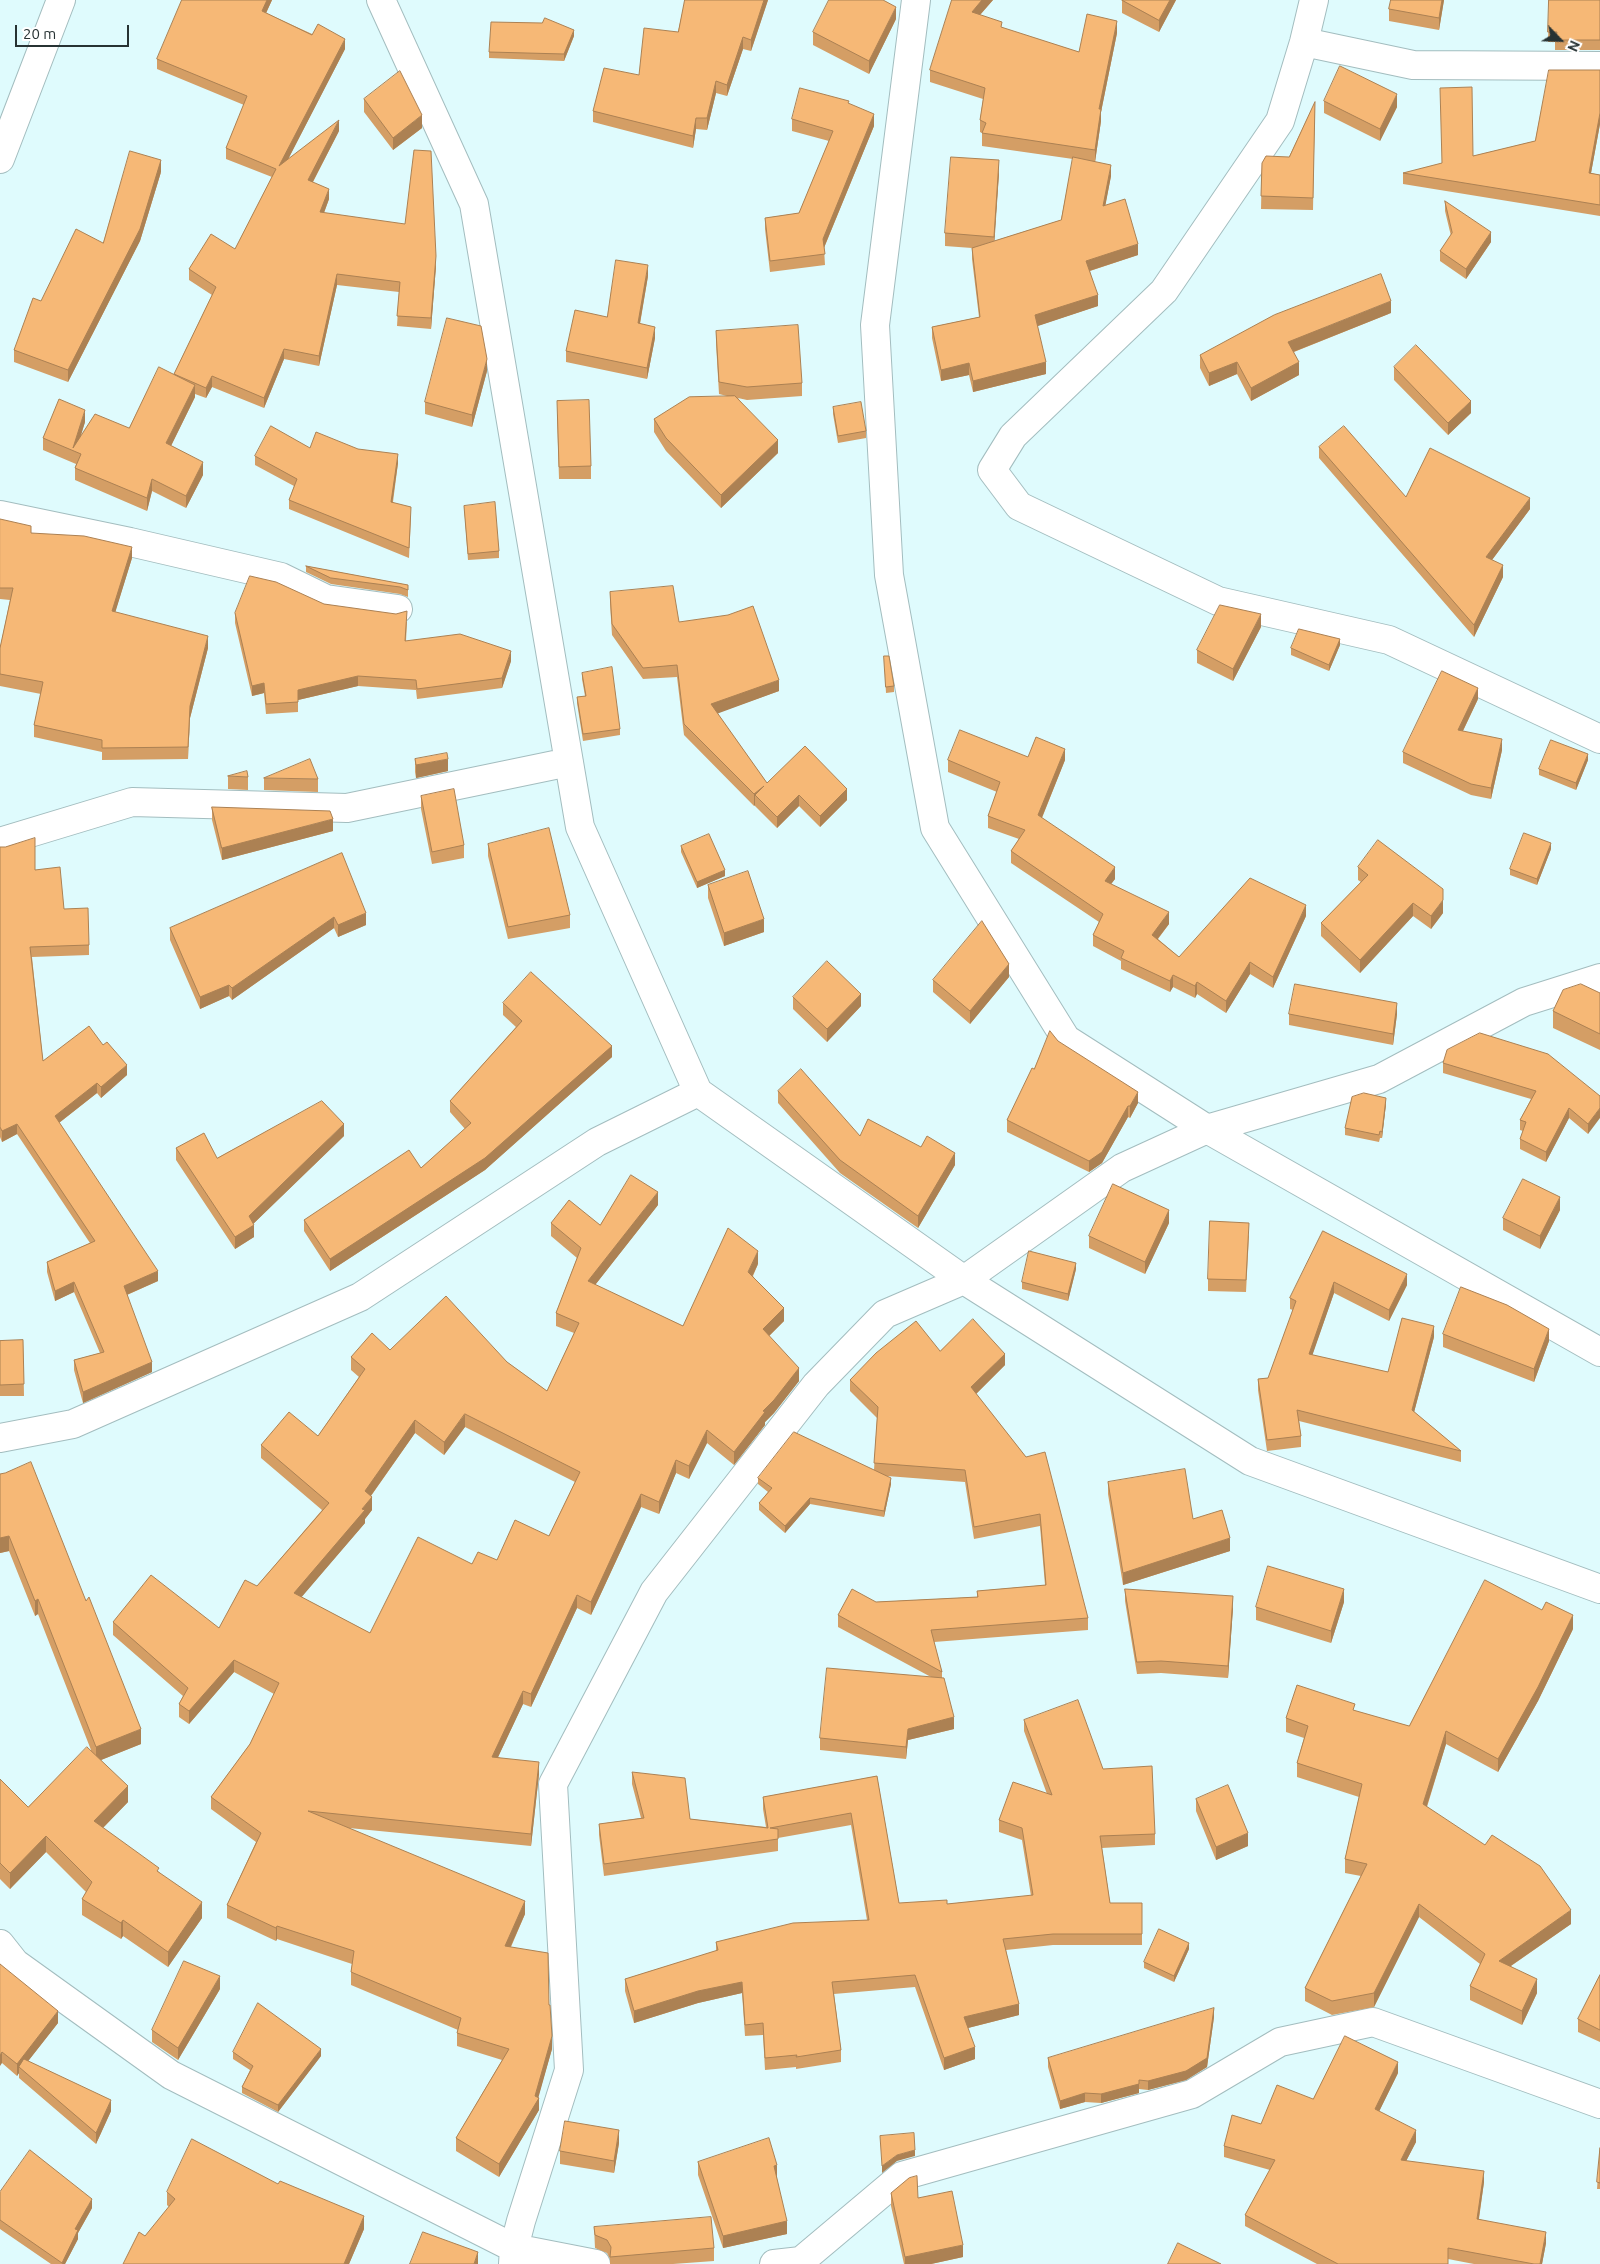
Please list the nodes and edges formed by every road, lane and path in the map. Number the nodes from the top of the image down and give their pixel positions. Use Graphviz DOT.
graph roads {
  1 [pos="61,0"];
  2 [pos="381,0"];
  3 [pos="916,0"];
  4 [pos="1314,0"];
  5 [pos="1304,42"];
  6 [pos="1600,66"];
  7 [pos="0,159"];
  8 [pos="0,514"];
  9 [pos="398,610"];
  10 [pos="1600,739"];
  11 [pos="569,762"];
  12 [pos="0,842"];
  13 [pos="1600,978"];
  14 [pos="698,1092"];
  15 [pos="1207,1129"];
  16 [pos="964,1280"];
  17 [pos="1600,1352"];
  18 [pos="0,1438"];
  19 [pos="1600,1589"];
  20 [pos="0,1944"];
  21 [pos="1600,2104"];
  22 [pos="514,2256"];
  23 [pos="802,2263"];
  24 [pos="596,2264"];
  25 [pos="774,2264"];
  1 -- 7 [label="street"];
  2 -- 11 [label="street"];
  3 -- 15 [label="street"];
  4 -- 5 [label="street"];
  5 -- 6 [label="street"];
  5 -- 10 [label="street"];
  8 -- 9 [label="street"];
  11 -- 12 [label="street"];
  11 -- 14 [label="street"];
  13 -- 15 [label="street"];
  14 -- 16 [label="street"];
  14 -- 18 [label="street"];
  15 -- 16 [label="street"];
  15 -- 17 [label="street"];
  16 -- 19 [label="street"];
  16 -- 22 [label="street"];
  20 -- 22 [label="street"];
  21 -- 23 [label="street"];
  22 -- 24 [label="street"];
  23 -- 25 [label="street"];
}
